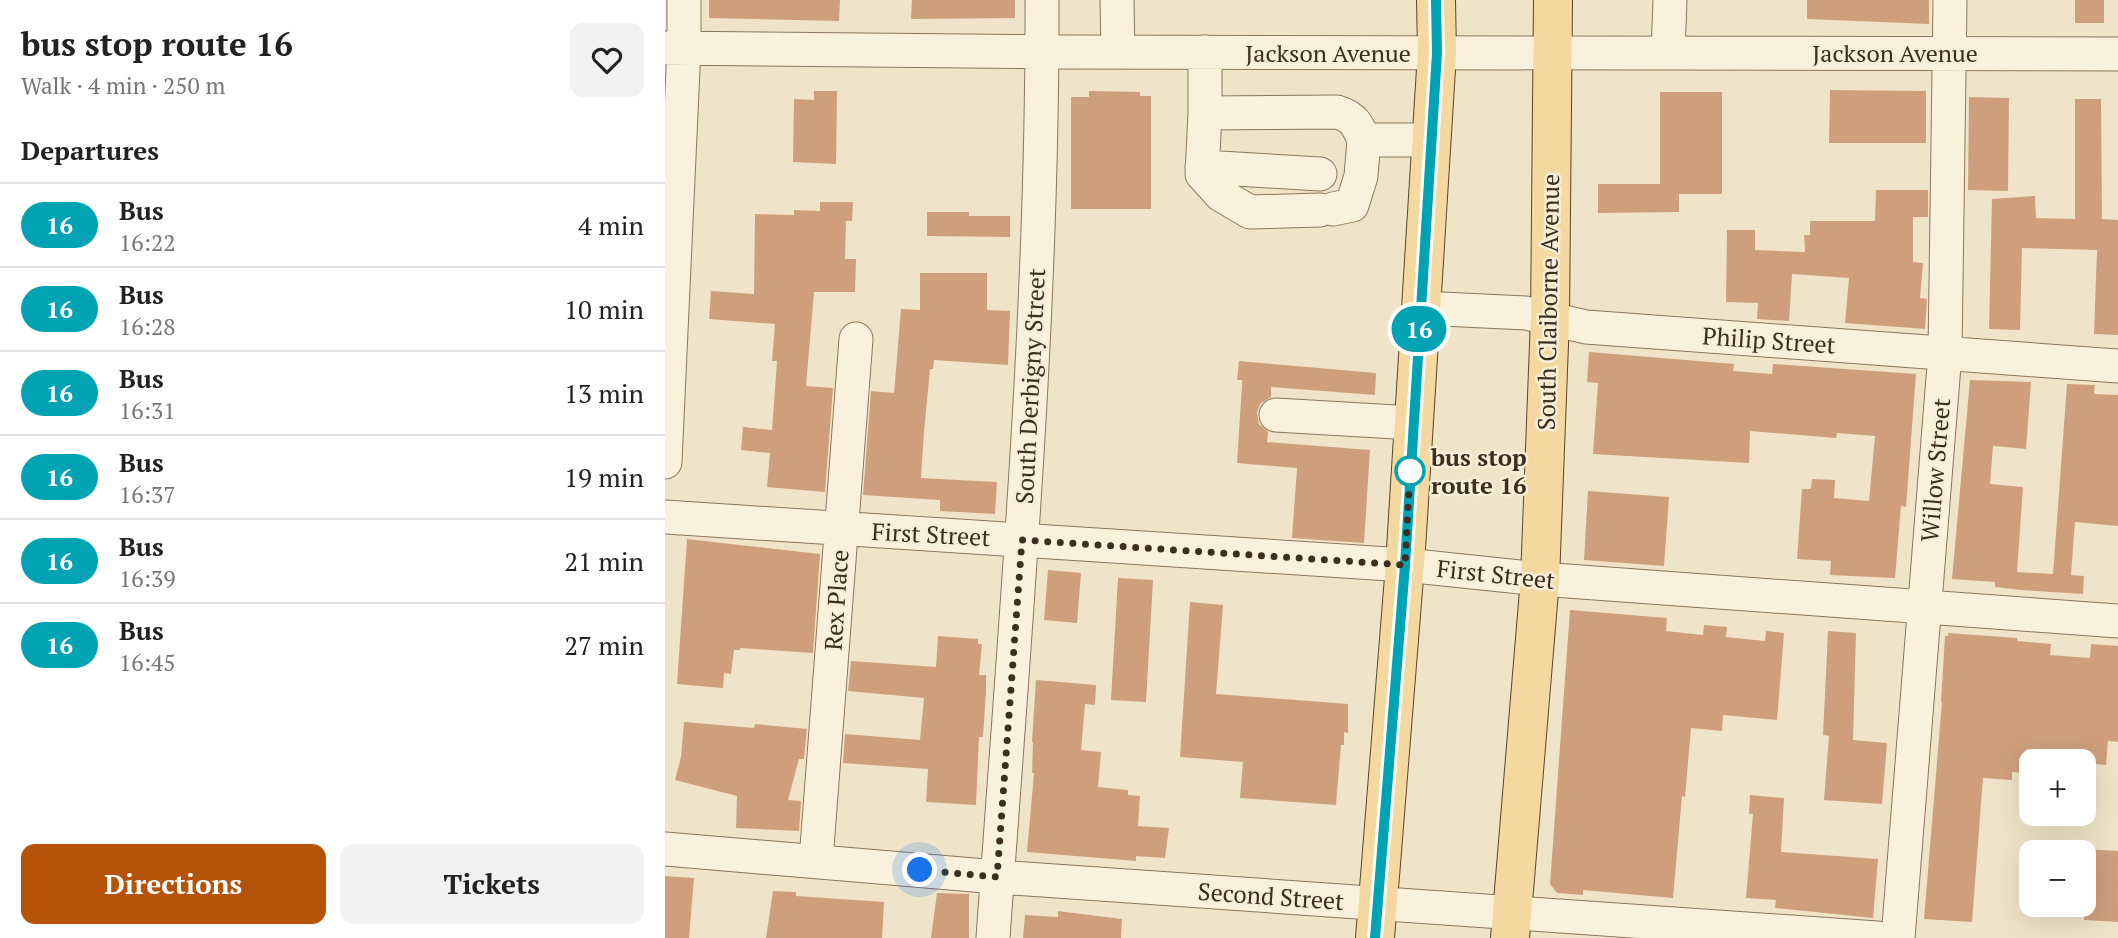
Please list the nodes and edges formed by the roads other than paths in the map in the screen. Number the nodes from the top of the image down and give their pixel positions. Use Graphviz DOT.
graph roads {
  1 [pos="684,0"];
  2 [pos="1042,0"];
  3 [pos="1117,0"];
  4 [pos="1436,0"];
  5 [pos="1553,0"];
  6 [pos="1670,0"];
  7 [pos="1950,0"];
  8 [pos="674,48"];
  9 [pos="1042,52"];
  10 [pos="1118,52"];
  11 [pos="1205,52"];
  12 [pos="1437,53"];
  13 [pos="1552,53"];
  14 [pos="1668,53"];
  15 [pos="1949,53"];
  16 [pos="2118,54"];
  17 [pos="1205,113"];
  18 [pos="1363,140"];
  19 [pos="1432,140"];
  20 [pos="1202,167"];
  21 [pos="1338,174"];
  22 [pos="1421,308"];
  23 [pos="1550,318"];
  24 [pos="856,340"];
  25 [pos="1945,353"];
  26 [pos="2118,366"];
  27 [pos="1276,415"];
  28 [pos="1413,423"];
  29 [pos="665,461"];
  30 [pos="665,517"];
  31 [pos="841,529"];
  32 [pos="1022,540"];
  33 [pos="1405,565"];
  34 [pos="1540,579"];
  35 [pos="1923,607"];
  36 [pos="2118,621"];
  37 [pos="665,849"];
  38 [pos="816,860"];
  39 [pos="997,877"];
  40 [pos="1376,921"];
  41 [pos="1512,925"];
  42 [pos="993,938"];
  43 [pos="1877,938"];
  44 [pos="1898,938"];
  1 -- 8 [label="street"];
  2 -- 9 [label="street, South Derbigny Street"];
  3 -- 10 [label="street"];
  4 -- 12 [label="main road"];
  5 -- 13 [label="main road, South Claiborne Avenue"];
  6 -- 14 [label="street"];
  7 -- 15 [label="street, Willow Street"];
  8 -- 9 [label="street, Jackson Avenue"];
  8 -- 29 [label="street"];
  9 -- 10 [label="street, Jackson Avenue"];
  9 -- 32 [label="street, South Derbigny Street"];
  10 -- 11 [label="street, Jackson Avenue"];
  11 -- 12 [label="street, Jackson Avenue"];
  11 -- 17 [label="street"];
  12 -- 13 [label="street, Jackson Avenue"];
  12 -- 19 [label="main road"];
  13 -- 14 [label="street, Jackson Avenue"];
  13 -- 23 [label="main road, South Claiborne Avenue"];
  14 -- 15 [label="street, Jackson Avenue"];
  15 -- 16 [label="street, Jackson Avenue"];
  15 -- 25 [label="street, Willow Street"];
  17 -- 18 [label="street"];
  17 -- 20 [label="street"];
  18 -- 19 [label="street"];
  18 -- 21 [label="street"];
  19 -- 22 [label="main road"];
  20 -- 21 [label="street"];
  20 -- 21 [label="street"];
  22 -- 23 [label="street, Philip Street"];
  22 -- 28 [label="main road"];
  23 -- 25 [label="street, Philip Street"];
  23 -- 34 [label="main road, South Claiborne Avenue"];
  24 -- 31 [label="street, Rex Place"];
  25 -- 26 [label="street, Philip Street"];
  25 -- 35 [label="street, Willow Street"];
  27 -- 28 [label="street"];
  28 -- 33 [label="main road"];
  30 -- 31 [label="street, First Street"];
  31 -- 32 [label="street, First Street"];
  31 -- 38 [label="street, Rex Place"];
  32 -- 33 [label="street, First Street"];
  32 -- 39 [label="street, South Derbigny Street"];
  33 -- 34 [label="street, First Street"];
  33 -- 40 [label="main road"];
  34 -- 35 [label="street, First Street"];
  34 -- 41 [label="main road, South Claiborne Avenue"];
  35 -- 36 [label="street, First Street"];
  35 -- 44 [label="street, Willow Street"];
  37 -- 38 [label="street, Second Street"];
  38 -- 39 [label="street, Second Street"];
  39 -- 40 [label="street, Second Street"];
  39 -- 42 [label="street, South Derbigny Street"];
  40 -- 41 [label="street, Second Street"];
  41 -- 43 [label="street, Second Street"];
}
